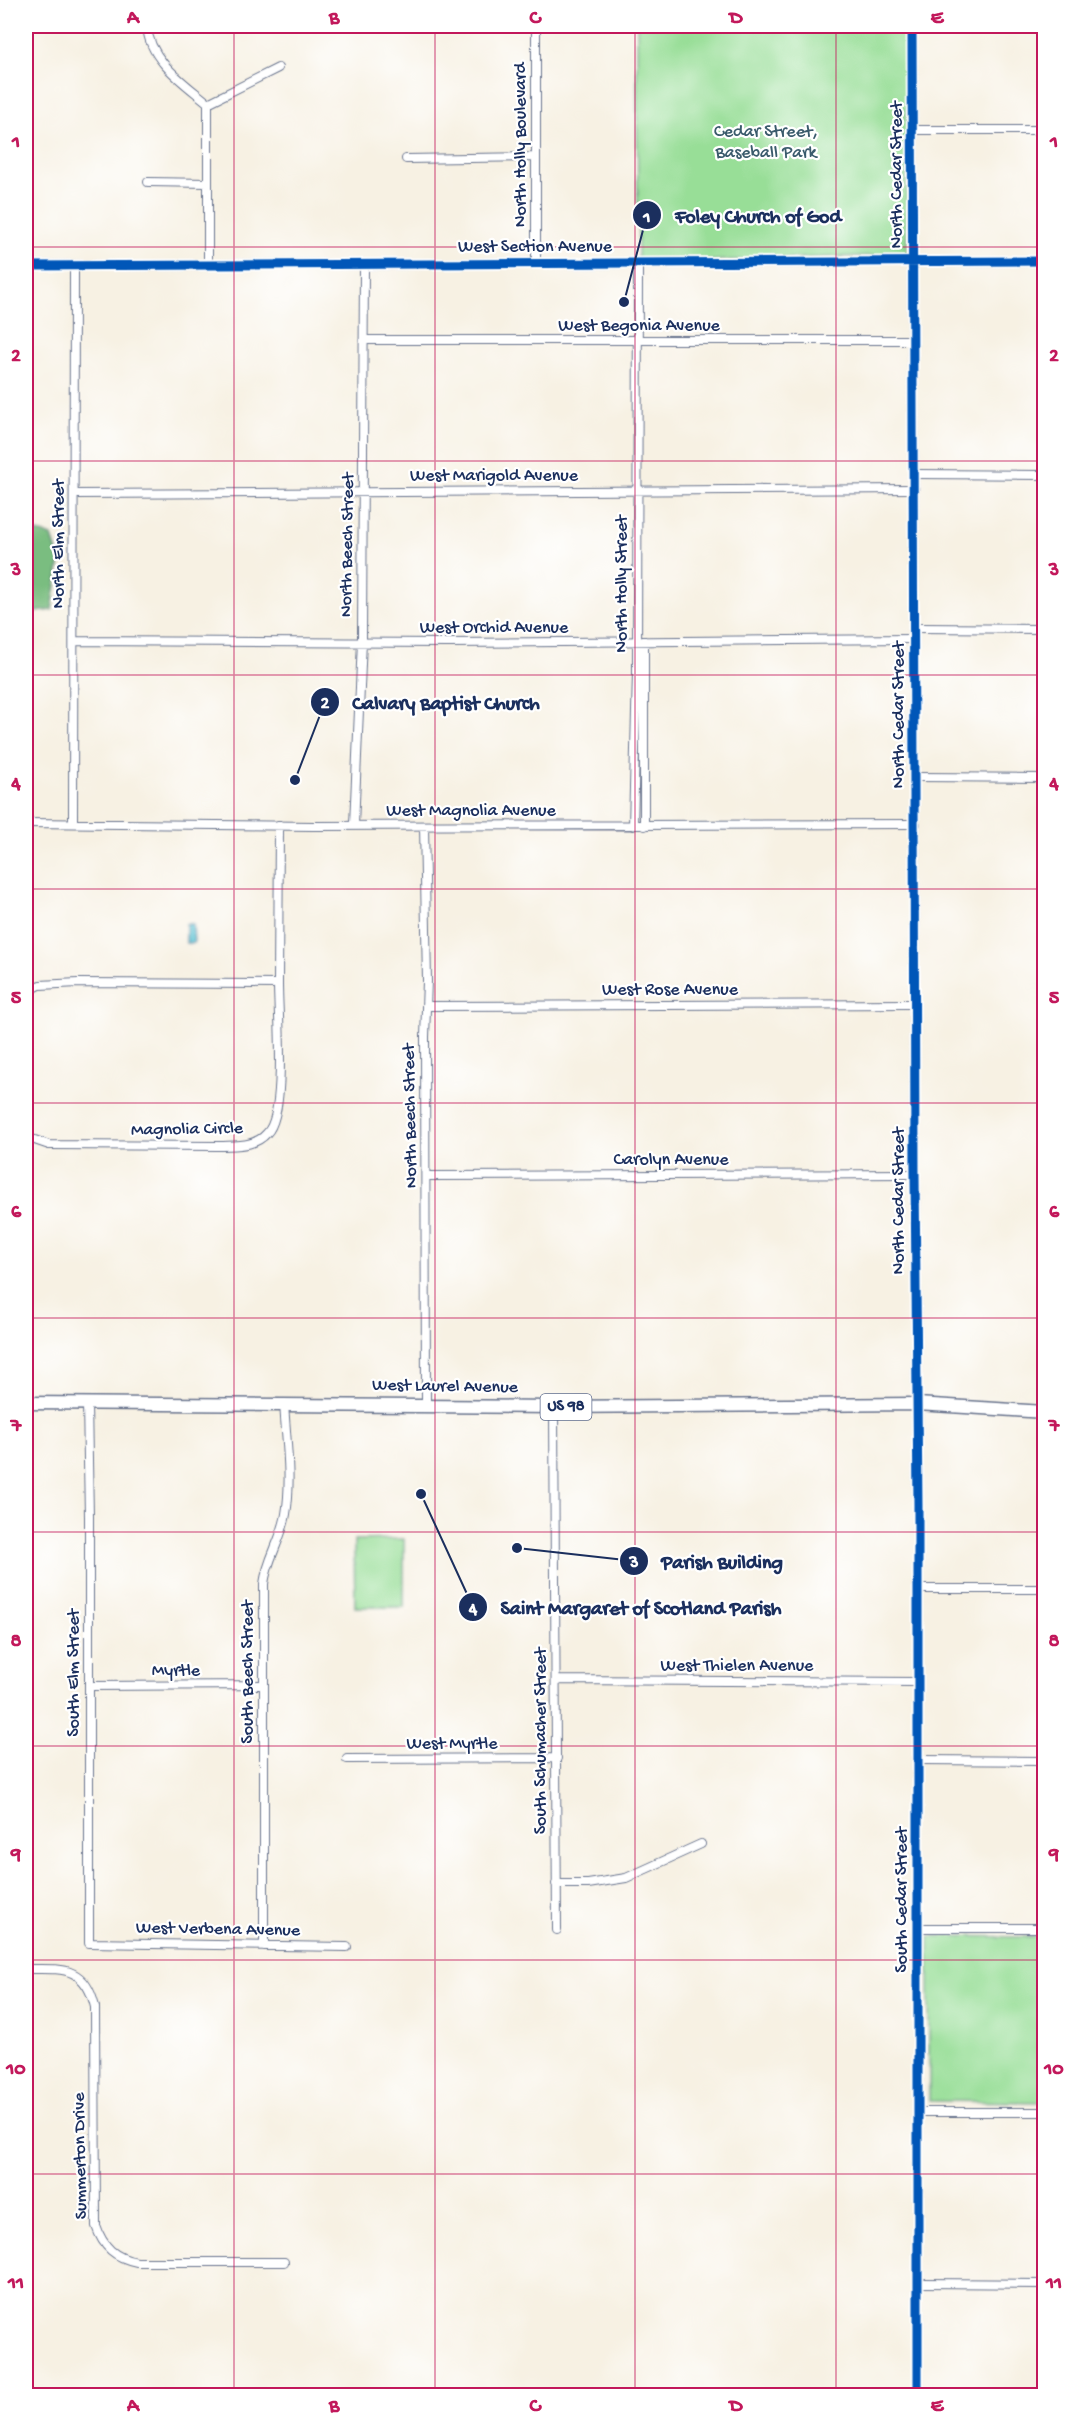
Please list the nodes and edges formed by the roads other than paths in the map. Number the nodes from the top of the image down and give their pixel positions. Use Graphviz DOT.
graph roads {
  1 [pos="147,26"];
  2 [pos="536,26"];
  3 [pos="912,26"];
  4 [pos="278,68"];
  5 [pos="208,103"];
  6 [pos="913,130"];
  7 [pos="1044,130"];
  8 [pos="536,157"];
  9 [pos="406,159"];
  10 [pos="148,182"];
  11 [pos="208,183"];
  12 [pos="1044,261"];
  13 [pos="913,262"];
  14 [pos="638,263"];
  15 [pos="364,264"];
  16 [pos="536,264"];
  17 [pos="208,265"];
  18 [pos="26,266"];
  19 [pos="74,266"];
  20 [pos="364,340"];
  21 [pos="914,340"];
  22 [pos="637,341"];
  23 [pos="915,474"];
  24 [pos="1044,475"];
  25 [pos="915,489"];
  26 [pos="638,491"];
  27 [pos="364,492"];
  28 [pos="74,494"];
  29 [pos="915,628"];
  30 [pos="1044,629"];
  31 [pos="915,639"];
  32 [pos="74,641"];
  33 [pos="362,641"];
  34 [pos="640,641"];
  35 [pos="916,777"];
  36 [pos="1044,778"];
  37 [pos="26,823"];
  38 [pos="73,823"];
  39 [pos="279,825"];
  40 [pos="354,825"];
  41 [pos="916,825"];
  42 [pos="424,826"];
  43 [pos="633,826"];
  44 [pos="644,826"];
  45 [pos="278,984"];
  46 [pos="26,992"];
  47 [pos="915,1004"];
  48 [pos="426,1006"];
  49 [pos="26,1137"];
  50 [pos="915,1174"];
  51 [pos="427,1176"];
  52 [pos="26,1403"];
  53 [pos="87,1403"];
  54 [pos="284,1403"];
  55 [pos="917,1404"];
  56 [pos="426,1405"];
  57 [pos="554,1407"];
  58 [pos="1044,1412"];
  59 [pos="918,1589"];
  60 [pos="1044,1589"];
  61 [pos="556,1680"];
  62 [pos="919,1682"];
  63 [pos="263,1685"];
  64 [pos="89,1686"];
  65 [pos="347,1758"];
  66 [pos="557,1758"];
  67 [pos="918,1760"];
  68 [pos="1044,1761"];
  69 [pos="701,1844"];
  70 [pos="556,1884"];
  71 [pos="918,1928"];
  72 [pos="1044,1928"];
  73 [pos="557,1930"];
  74 [pos="89,1943"];
  75 [pos="264,1946"];
  76 [pos="347,1947"];
  77 [pos="26,1969"];
  78 [pos="918,2112"];
  79 [pos="1044,2112"];
  80 [pos="284,2262"];
  81 [pos="918,2283"];
  82 [pos="1044,2284"];
  83 [pos="918,2396"];
  1 -- 5 [label="street"];
  2 -- 8 [label="street, North Holly Boulevard"];
  3 -- 6 [label="street, North Cedar Street"];
  4 -- 5 [label="street"];
  5 -- 11 [label="street"];
  6 -- 7 [label="street"];
  6 -- 13 [label="street, North Cedar Street"];
  8 -- 9 [label="street"];
  8 -- 16 [label="street, North Holly Boulevard"];
  10 -- 11 [label="street"];
  11 -- 17 [label="street"];
  12 -- 13 [label="street, West Section Avenue"];
  13 -- 14 [label="street, West Section Avenue"];
  13 -- 21 [label="street, North Cedar Street"];
  14 -- 16 [label="street, West Section Avenue"];
  14 -- 22 [label="street, North Holly Street"];
  15 -- 16 [label="street, West Section Avenue"];
  15 -- 17 [label="street, West Section Avenue"];
  15 -- 20 [label="street, North Beech Street"];
  17 -- 19 [label="street, West Section Avenue"];
  18 -- 19 [label="street, West Section Avenue"];
  19 -- 28 [label="street, North Elm Street"];
  20 -- 22 [label="street, West Begonia Avenue"];
  20 -- 27 [label="street, North Beech Street"];
  21 -- 22 [label="street, West Begonia Avenue"];
  21 -- 23 [label="street, North Cedar Street"];
  22 -- 26 [label="street, North Holly Street"];
  23 -- 24 [label="street"];
  23 -- 25 [label="street, North Cedar Street"];
  25 -- 26 [label="street, West Marigold Avenue"];
  25 -- 29 [label="street, North Cedar Street"];
  26 -- 27 [label="street, West Marigold Avenue"];
  26 -- 34 [label="street, North Holly Street"];
  27 -- 28 [label="street, West Marigold Avenue"];
  27 -- 33 [label="street, North Beech Street"];
  28 -- 32 [label="street, North Elm Street"];
  29 -- 30 [label="street"];
  29 -- 31 [label="street, North Cedar Street"];
  31 -- 34 [label="street, West Orchid Avenue"];
  31 -- 35 [label="street, North Cedar Street"];
  32 -- 33 [label="street, West Orchid Avenue"];
  32 -- 38 [label="street, North Elm Street"];
  33 -- 34 [label="street, West Orchid Avenue"];
  33 -- 40 [label="street, North Beech Street"];
  34 -- 43 [label="street, North Holly Street"];
  34 -- 44 [label="street"];
  35 -- 36 [label="street"];
  35 -- 41 [label="street, North Cedar Street"];
  37 -- 38 [label="street, West Magnolia Avenue"];
  38 -- 39 [label="street, West Magnolia Avenue"];
  39 -- 40 [label="street, West Magnolia Avenue"];
  39 -- 45 [label="street, Magnolia Circle"];
  40 -- 42 [label="street, West Magnolia Avenue"];
  41 -- 44 [label="street, West Magnolia Avenue"];
  41 -- 47 [label="street, North Cedar Street"];
  42 -- 43 [label="street, West Magnolia Avenue"];
  42 -- 48 [label="street, North Beech Street"];
  43 -- 44 [label="street, West Magnolia Avenue"];
  45 -- 46 [label="street"];
  45 -- 49 [label="street, Magnolia Circle"];
  47 -- 48 [label="street, West Rose Avenue"];
  47 -- 50 [label="street, North Cedar Street"];
  48 -- 51 [label="street, North Beech Street"];
  50 -- 51 [label="street, Carolyn Avenue"];
  50 -- 55 [label="street, North Cedar Street"];
  51 -- 56 [label="street, North Beech Street"];
  52 -- 53 [label="main road, West Laurel Avenue / US 98"];
  53 -- 54 [label="main road, West Laurel Avenue / US 98"];
  53 -- 64 [label="street, South Elm Street"];
  54 -- 56 [label="main road, West Laurel Avenue / US 98"];
  54 -- 63 [label="street, South Beech Street"];
  55 -- 57 [label="main road, West Laurel Avenue / US 98"];
  55 -- 58 [label="main road, West Laurel Avenue / US 98"];
  55 -- 59 [label="street, South Cedar Street"];
  56 -- 57 [label="main road, West Laurel Avenue / US 98"];
  57 -- 61 [label="street, South Schumacher Street"];
  59 -- 60 [label="street"];
  59 -- 62 [label="street, South Cedar Street"];
  61 -- 62 [label="street, West Thielen Avenue"];
  61 -- 66 [label="street, South Schumacher Street"];
  62 -- 67 [label="street, South Cedar Street"];
  63 -- 64 [label="street, Myrtle"];
  63 -- 75 [label="street, South Beech Street"];
  64 -- 74 [label="street, South Elm Street"];
  65 -- 66 [label="street, West Myrtle"];
  66 -- 70 [label="street, South Schumacher Street"];
  67 -- 68 [label="street"];
  67 -- 71 [label="street, South Cedar Street"];
  69 -- 70 [label="street"];
  70 -- 73 [label="street, South Schumacher Street"];
  71 -- 72 [label="street"];
  71 -- 78 [label="street, South Cedar Street"];
  74 -- 75 [label="street, West Verbena Avenue"];
  75 -- 76 [label="street, West Verbena Avenue"];
  77 -- 80 [label="street, Summerton Drive"];
  78 -- 79 [label="street"];
  78 -- 81 [label="street, South Cedar Street"];
  81 -- 82 [label="street"];
  81 -- 83 [label="street, South Cedar Street"];
}
